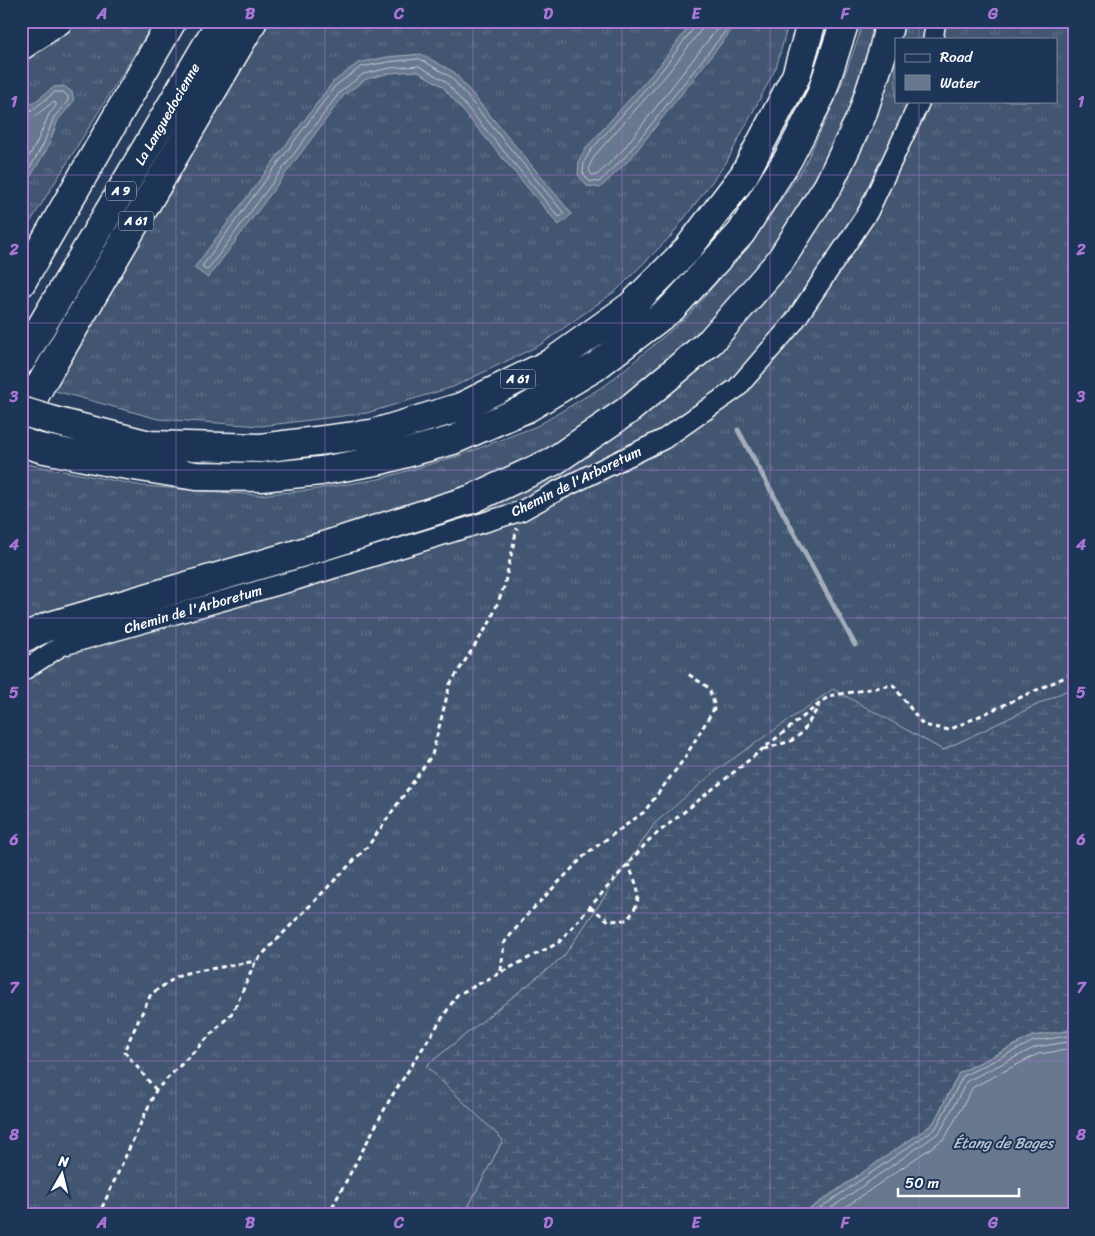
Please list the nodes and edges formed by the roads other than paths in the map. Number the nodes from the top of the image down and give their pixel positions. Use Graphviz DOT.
graph roads {
  1 [pos="58,21"];
  2 [pos="172,21"];
  3 [pos="222,21"];
  4 [pos="253,21"];
  5 [pos="812,21"];
  6 [pos="846,21"];
  7 [pos="890,21"];
  8 [pos="936,21"];
  9 [pos="933,38"];
  10 [pos="21,46"];
  11 [pos="920,102"];
  12 [pos="21,283"];
  13 [pos="21,362"];
  14 [pos="21,411"];
  15 [pos="21,421"];
  16 [pos="30,445"];
  17 [pos="21,639"];
  18 [pos="21,672"];
  1 -- 10 [label="highway"];
  2 -- 12 [label="highway"];
  3 -- 13 [label="highway, La Languedocienne / A 9"];
  4 -- 15 [label="highway, A 61"];
  5 -- 14 [label="highway, A 61, bridge"];
  6 -- 16 [label="highway, A 61"];
  7 -- 17 [label="highway"];
  8 -- 9 [label="street"];
  11 -- 18 [label="street, Chemin de l'Arboretum"];
}
